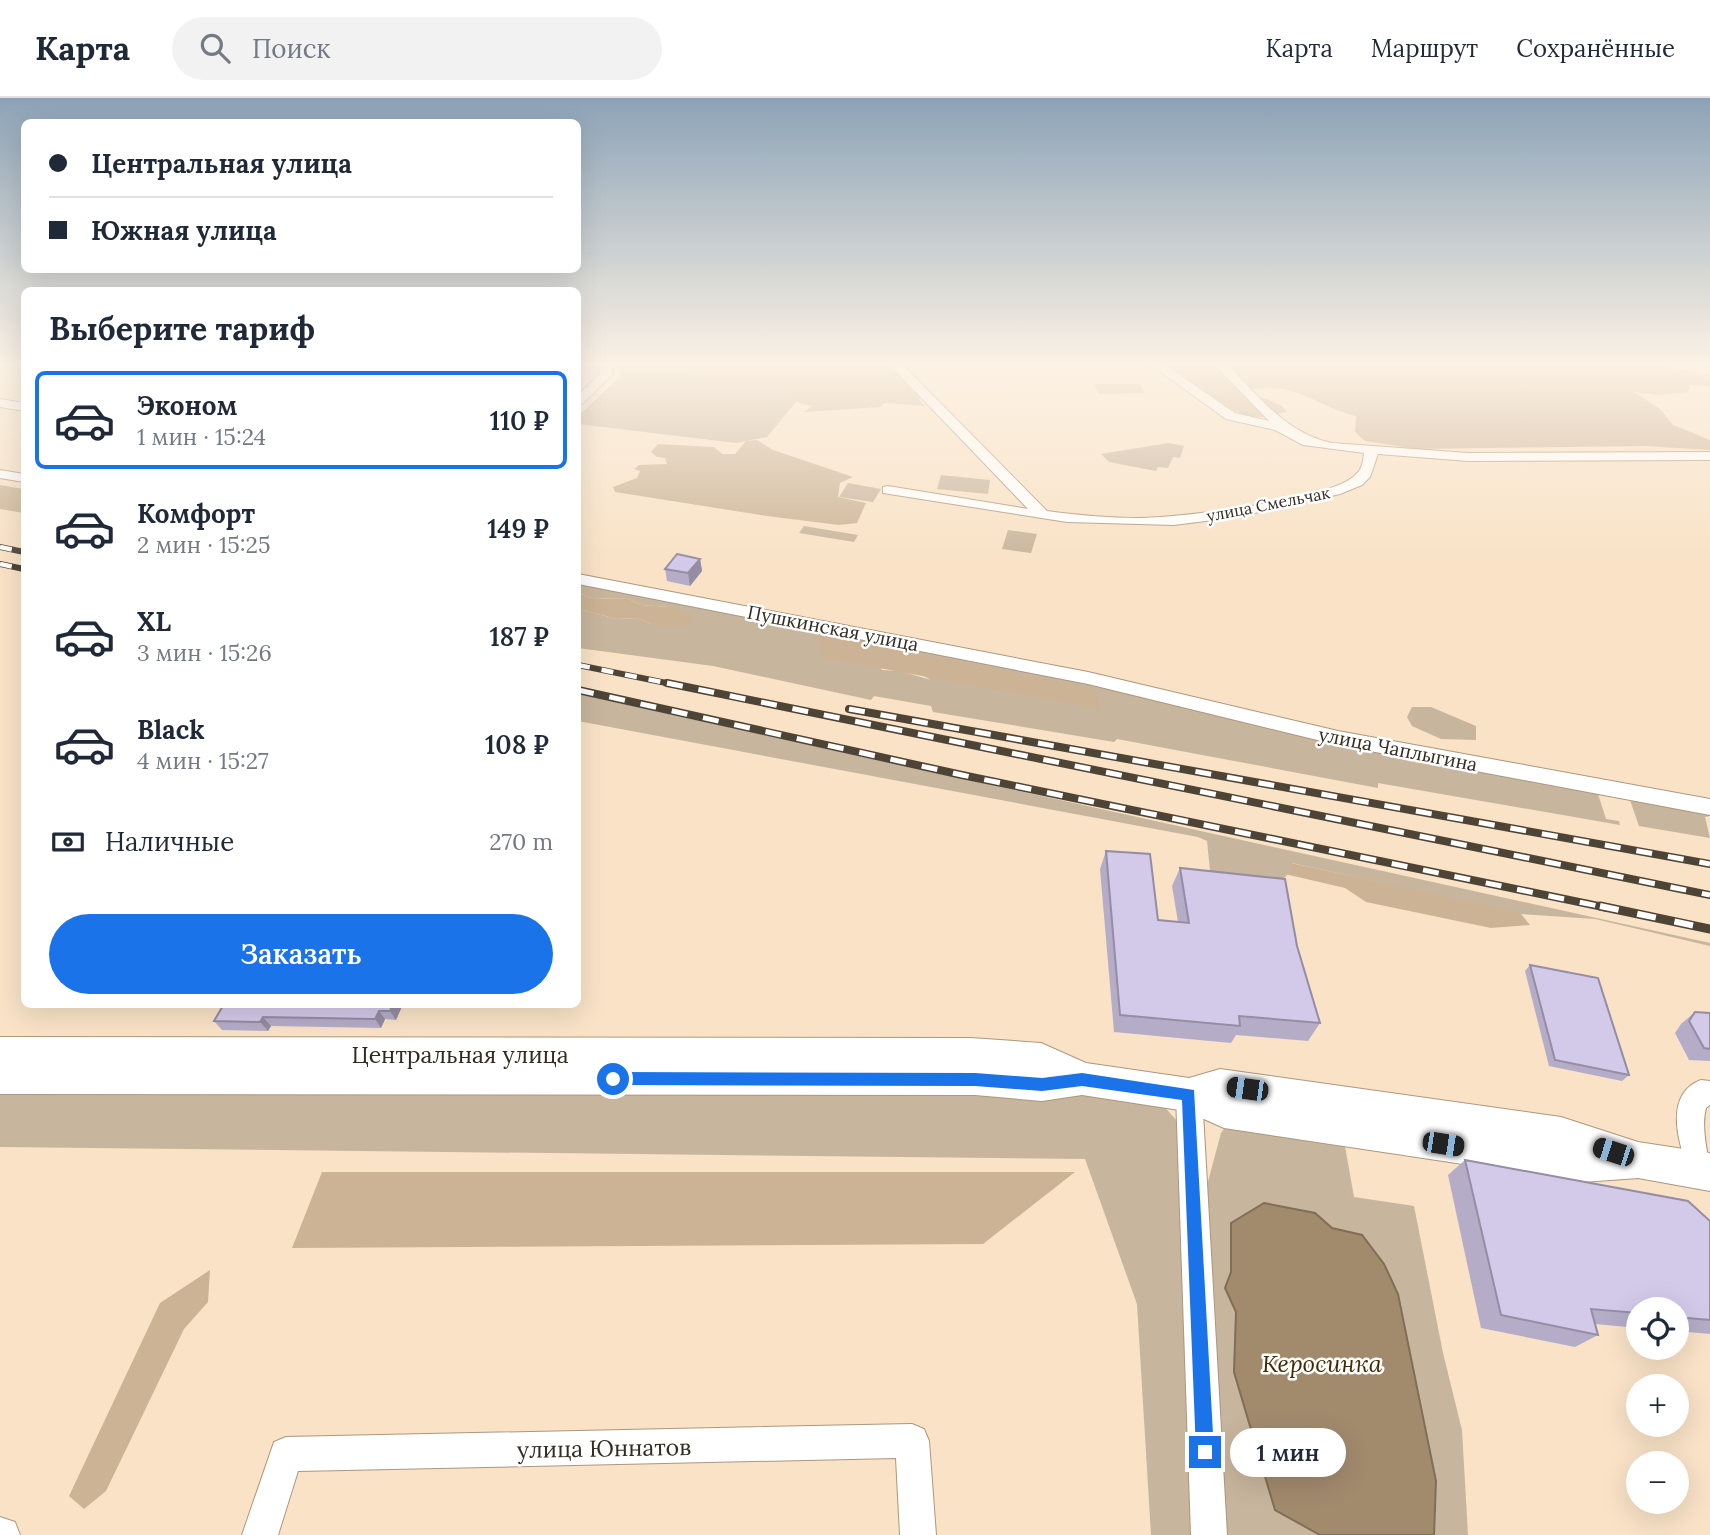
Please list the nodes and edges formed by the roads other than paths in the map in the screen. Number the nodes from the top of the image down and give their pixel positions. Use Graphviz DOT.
graph roads {
  1 [pos="959,429"];
  2 [pos="1284,429"];
  3 [pos="1371,452"];
  4 [pos="1710,456"];
  5 [pos="0,474"];
  6 [pos="21,478"];
  7 [pos="888,490"];
  8 [pos="1041,513"];
  9 [pos="581,580"];
  10 [pos="1088,678"];
  11 [pos="1710,807"];
  12 [pos="0,1053"];
  13 [pos="477,1066"];
  14 [pos="0,1078"];
  15 [pos="1710,1093"];
  16 [pos="1189,1095"];
  17 [pos="1704,1156"];
  18 [pos="260,1535"];
  19 [pos="918,1535"];
  20 [pos="1209,1535"];
  1 -- 8 [label="street"];
  2 -- 3 [label="street"];
  3 -- 4 [label="street"];
  3 -- 8 [label="street, улица Смельчак"];
  5 -- 6 [label="street"];
  7 -- 8 [label="street, улица Смельчак"];
  9 -- 10 [label="street, Пушкинская улица"];
  10 -- 11 [label="street, улица Чаплыгина"];
  12 -- 13 [label="main road, Центральная улица"];
  13 -- 14 [label="main road, Центральная улица"];
  13 -- 16 [label="main road, Центральная улица"];
  15 -- 17 [label="street"];
  16 -- 17 [label="main road, Центральная улица"];
  16 -- 20 [label="street"];
  18 -- 19 [label="street, улица Юннатов"];
}
